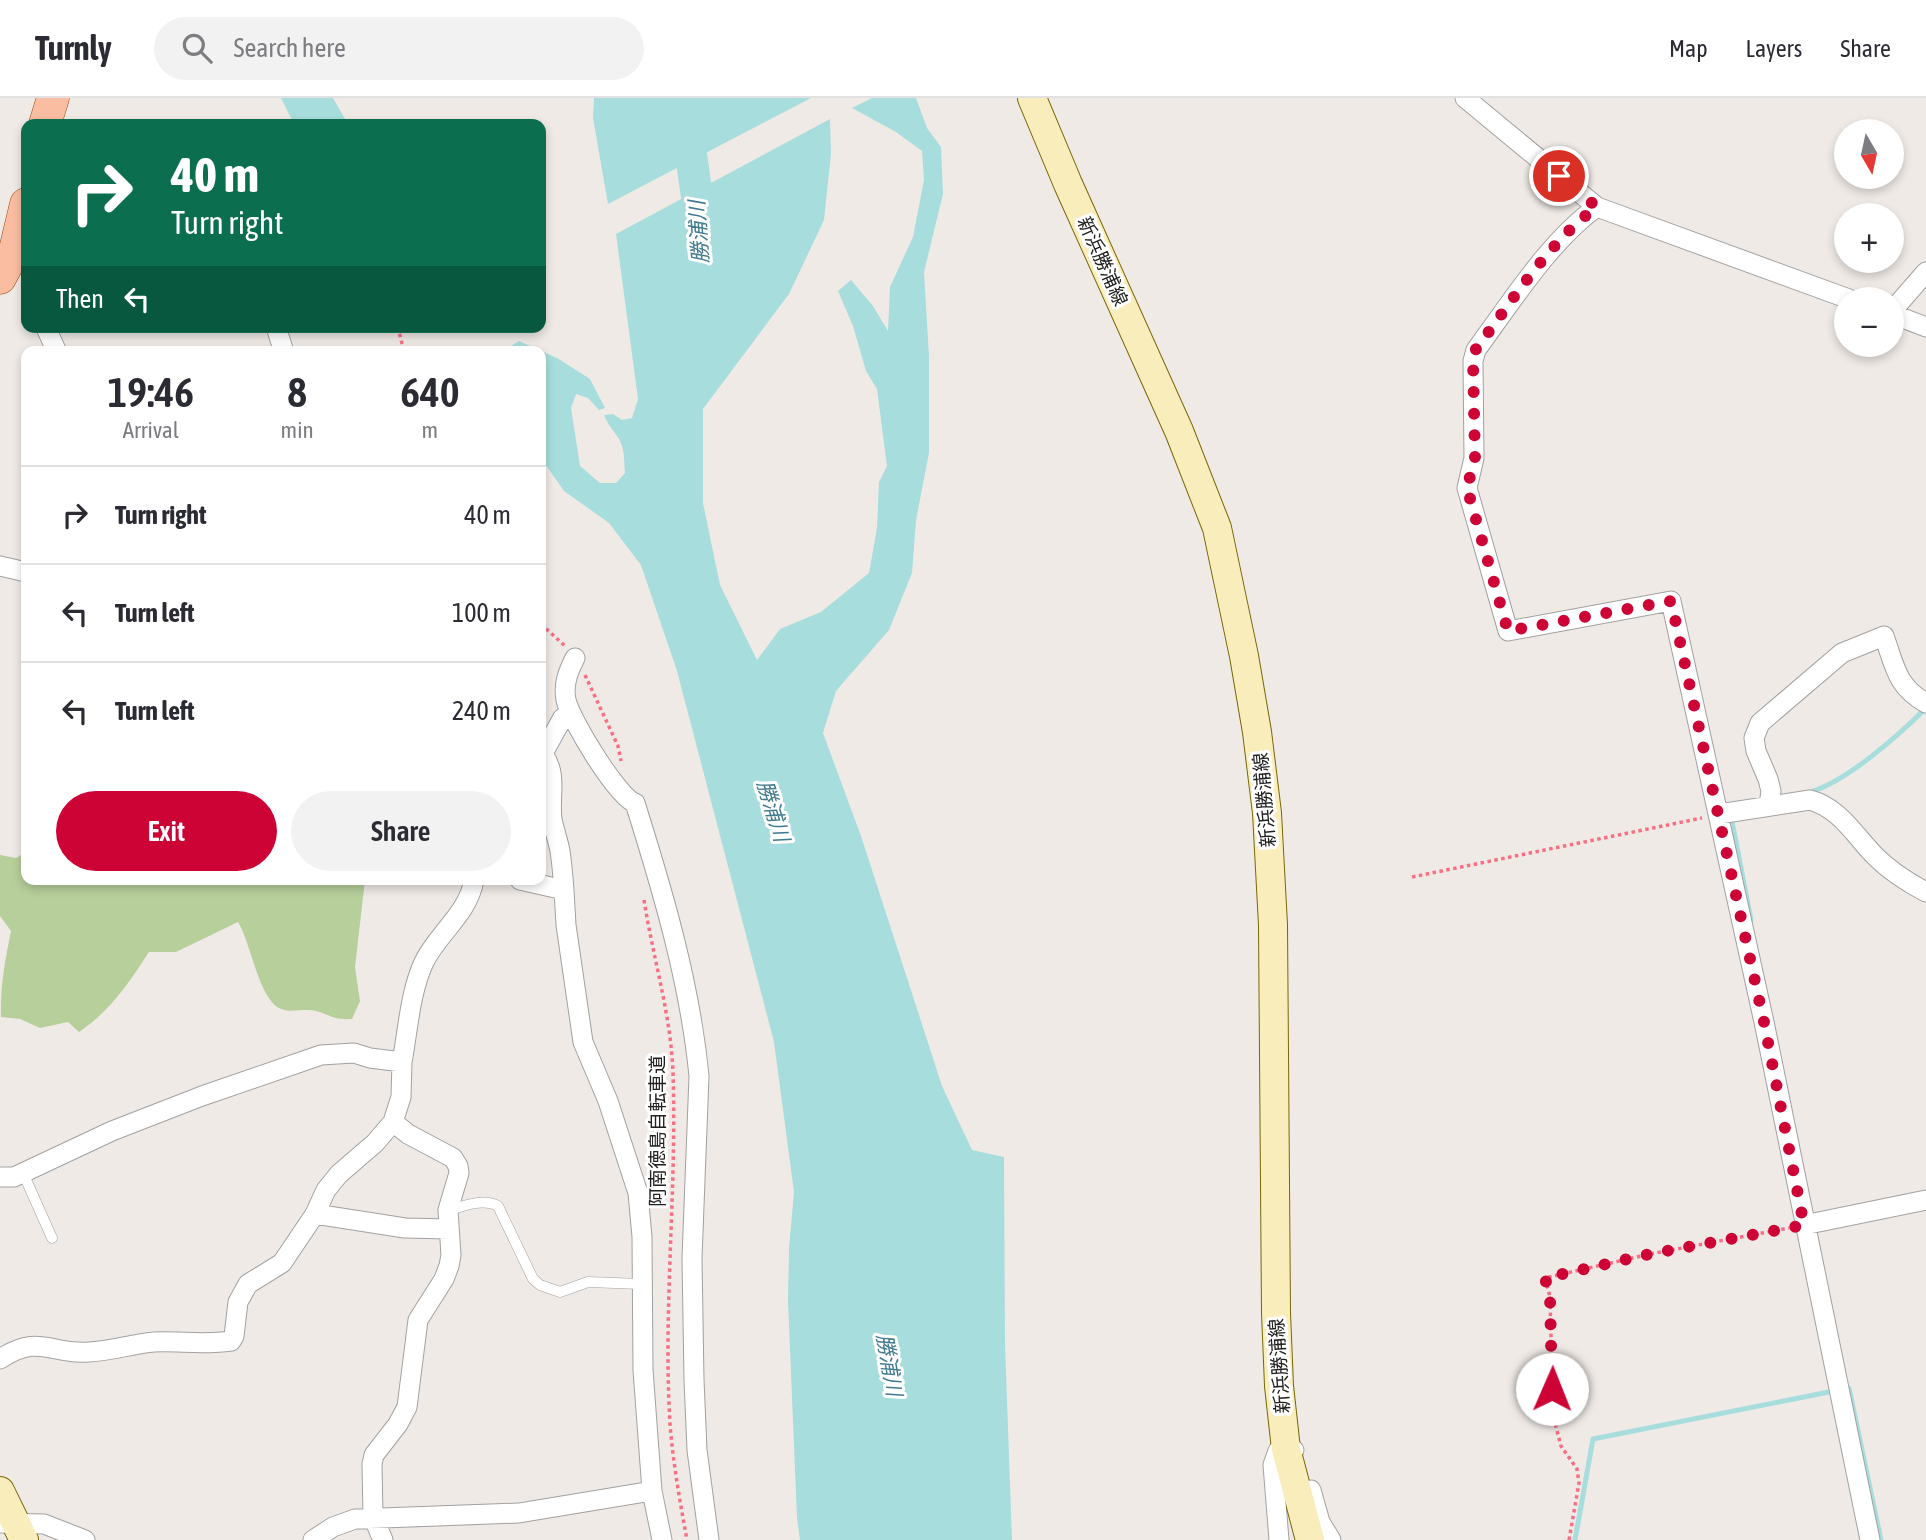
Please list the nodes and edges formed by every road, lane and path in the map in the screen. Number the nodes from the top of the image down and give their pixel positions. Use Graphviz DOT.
graph roads {
  1 [pos="53,98"];
  2 [pos="1032,98"];
  3 [pos="1465,98"];
  4 [pos="47,119"];
  5 [pos="1597,207"];
  6 [pos="20,256"];
  7 [pos="1926,272"];
  8 [pos="0,278"];
  9 [pos="1834,294"];
  10 [pos="1904,299"];
  11 [pos="1904,318"];
  12 [pos="1926,327"];
  13 [pos="0,565"];
  14 [pos="21,571"];
  15 [pos="546,628"];
  16 [pos="575,658"];
  17 [pos="1926,703"];
  18 [pos="569,712"];
  19 [pos="546,749"];
  20 [pos="546,760"];
  21 [pos="629,801"];
  22 [pos="1769,805"];
  23 [pos="1719,814"];
  24 [pos="1412,877"];
  25 [pos="472,885"];
  26 [pos="542,885"];
  27 [pos="564,890"];
  28 [pos="642,891"];
  29 [pos="1926,892"];
  30 [pos="402,1062"];
  31 [pos="393,1122"];
  32 [pos="23,1173"];
  33 [pos="0,1177"];
  34 [pos="1926,1200"];
  35 [pos="315,1214"];
  36 [pos="449,1219"];
  37 [pos="1804,1225"];
  38 [pos="52,1238"];
  39 [pos="641,1284"];
  40 [pos="0,1359"];
  41 [pos="1286,1449"];
  42 [pos="0,1491"];
  43 [pos="653,1496"];
  44 [pos="373,1517"];
  45 [pos="13,1528"];
  46 [pos="85,1540"];
  47 [pos="313,1540"];
  48 [pos="383,1540"];
  49 [pos="662,1540"];
  50 [pos="673,1540"];
  51 [pos="687,1540"];
  52 [pos="709,1540"];
  53 [pos="1279,1540"];
  54 [pos="1310,1540"];
  55 [pos="1331,1540"];
  56 [pos="1569,1540"];
  57 [pos="1870,1540"];
  1 -- 4 [label="main road"];
  2 -- 41 [label="main road, 新浜勝浦線"];
  3 -- 5 [label="street"];
  5 -- 9 [label="street"];
  5 -- 23 [label="street"];
  6 -- 8 [label="main road"];
  7 -- 10 [label="street"];
  11 -- 12 [label="street"];
  13 -- 14 [label="street"];
  15 -- 16 [label="path"];
  16 -- 18 [label="street"];
  16 -- 21 [label="path"];
  17 -- 22 [label="street"];
  18 -- 19 [label="street"];
  18 -- 21 [label="street"];
  20 -- 27 [label="street"];
  21 -- 52 [label="street"];
  22 -- 23 [label="street"];
  22 -- 29 [label="street"];
  23 -- 24 [label="path"];
  23 -- 37 [label="street"];
  25 -- 30 [label="street"];
  26 -- 27 [label="street"];
  27 -- 39 [label="street"];
  28 -- 51 [label="path, 阿南徳島自転車道"];
  30 -- 31 [label="street"];
  30 -- 32 [label="street"];
  31 -- 35 [label="street"];
  31 -- 36 [label="street"];
  32 -- 33 [label="street"];
  32 -- 38 [label="lane"];
  34 -- 37 [label="street"];
  35 -- 36 [label="street"];
  35 -- 40 [label="street"];
  36 -- 39 [label="lane"];
  36 -- 44 [label="street"];
  37 -- 56 [label="path"];
  37 -- 57 [label="street"];
  39 -- 43 [label="street"];
  41 -- 53 [label="street"];
  41 -- 54 [label="main road, 新浜勝浦線"];
  41 -- 55 [label="street"];
  42 -- 45 [label="main road"];
  43 -- 44 [label="street"];
  43 -- 49 [label="street"];
  43 -- 50 [label="street"];
  44 -- 47 [label="street"];
  44 -- 48 [label="street"];
  45 -- 46 [label="street"];
}
